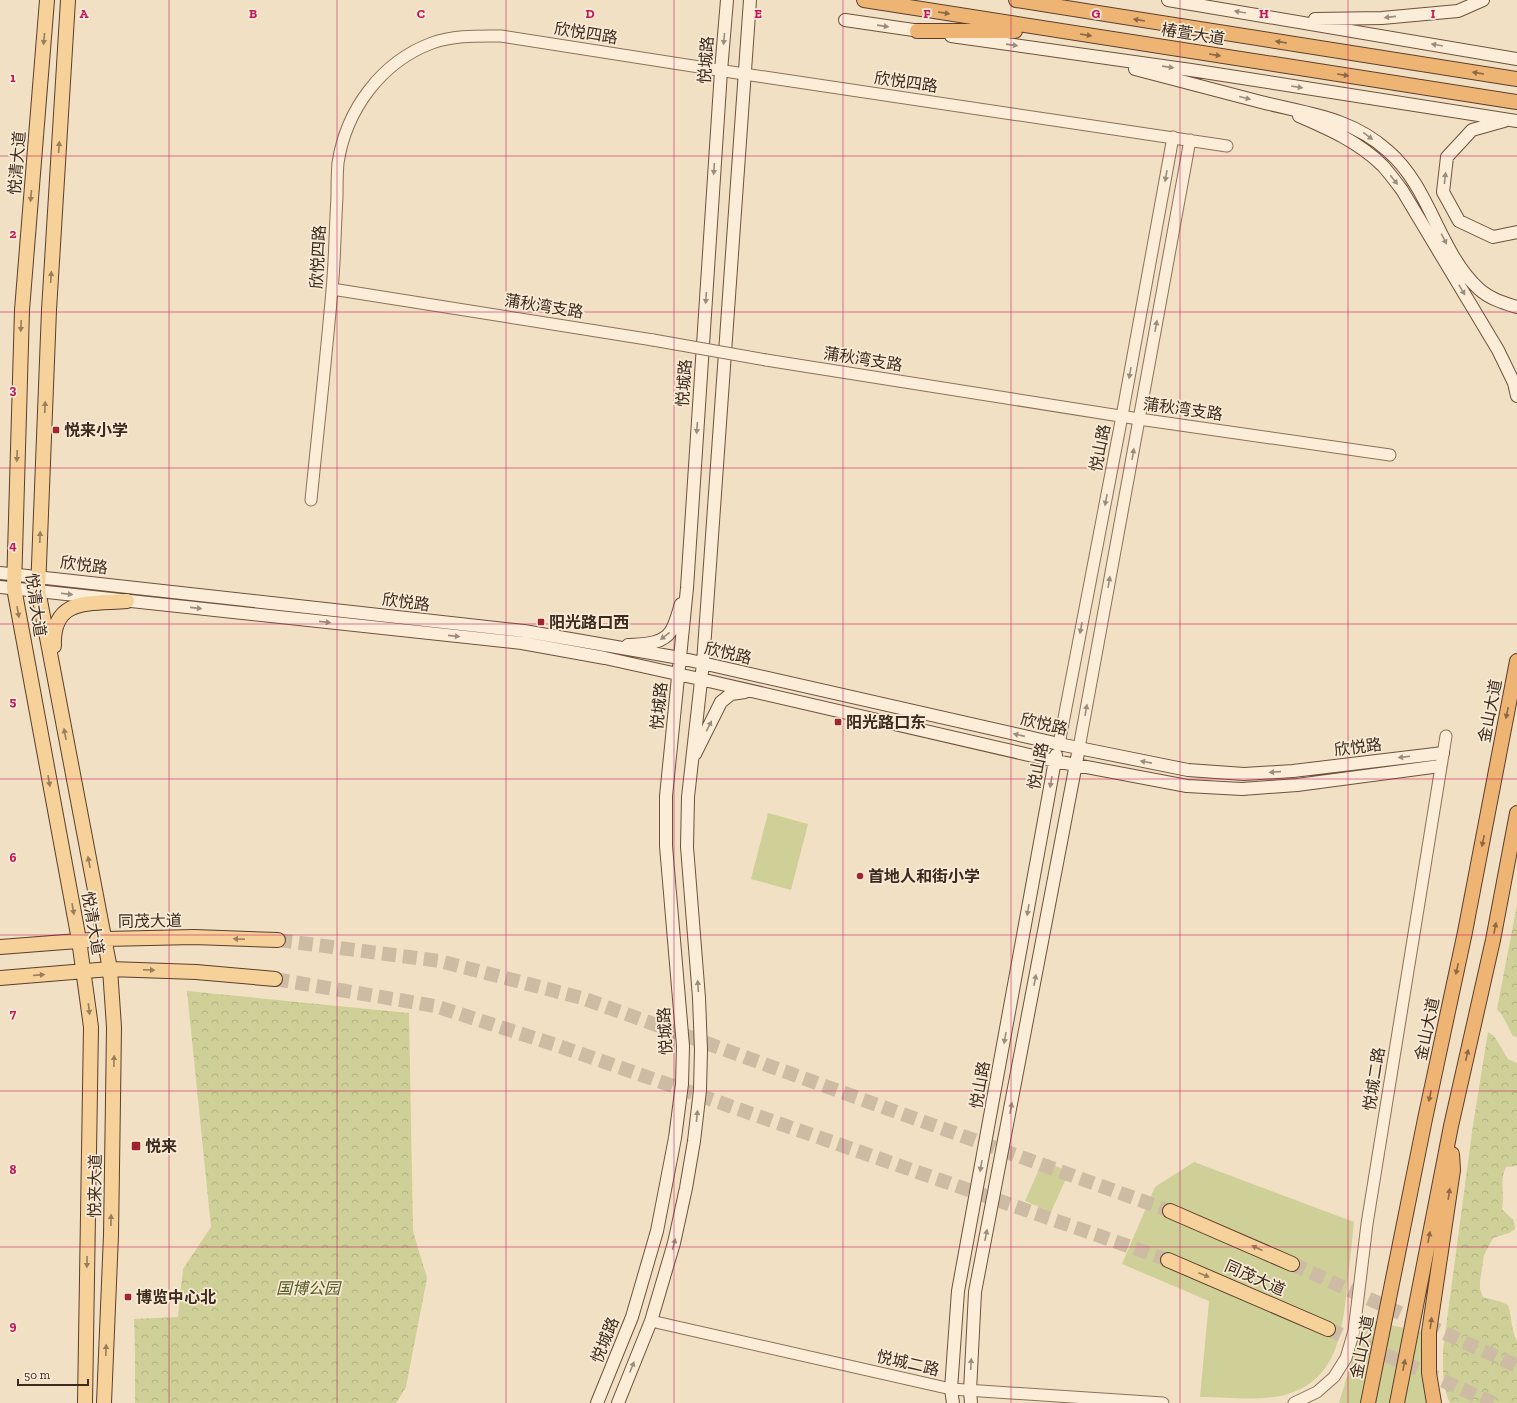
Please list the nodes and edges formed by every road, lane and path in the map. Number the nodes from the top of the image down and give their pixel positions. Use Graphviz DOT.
graph roads {
  1 [pos="47,0"];
  2 [pos="68,0"];
  3 [pos="727,0"];
  4 [pos="750,0"];
  5 [pos="864,0"];
  6 [pos="1016,0"];
  7 [pos="1041,0"];
  8 [pos="1168,0"];
  9 [pos="1483,0"];
  10 [pos="1062,7"];
  11 [pos="845,20"];
  12 [pos="1285,20"];
  13 [pos="917,31"];
  14 [pos="1059,31"];
  15 [pos="1086,56"];
  16 [pos="1517,59"];
  17 [pos="721,71"];
  18 [pos="744,74"];
  19 [pos="1517,80"];
  20 [pos="1517,102"];
  21 [pos="1266,103"];
  22 [pos="1513,120"];
  23 [pos="1173,138"];
  24 [pos="1190,140"];
  25 [pos="1227,146"];
  26 [pos="1517,232"];
  27 [pos="332,289"];
  28 [pos="1517,308"];
  29 [pos="1517,396"];
  30 [pos="1122,416"];
  31 [pos="1139,419"];
  32 [pos="1390,455"];
  33 [pos="311,500"];
  34 [pos="7,573"];
  35 [pos="38,576"];
  36 [pos="7,588"];
  37 [pos="687,588"];
  38 [pos="38,590"];
  39 [pos="127,601"];
  40 [pos="602,646"];
  41 [pos="680,658"];
  42 [pos="1517,661"];
  43 [pos="703,663"];
  44 [pos="678,674"];
  45 [pos="700,679"];
  46 [pos="56,682"];
  47 [pos="749,691"];
  48 [pos="1446,736"];
  49 [pos="1059,744"];
  50 [pos="1079,748"];
  51 [pos="1443,753"];
  52 [pos="691,761"];
  53 [pos="1055,761"];
  54 [pos="1076,765"];
  55 [pos="1440,766"];
  56 [pos="1517,813"];
  57 [pos="104,939"];
  58 [pos="79,940"];
  59 [pos="278,940"];
  60 [pos="0,947"];
  61 [pos="110,969"];
  62 [pos="84,970"];
  63 [pos="0,978"];
  64 [pos="275,979"];
  65 [pos="1452,1126"];
  66 [pos="1170,1211"];
  67 [pos="1168,1260"];
  68 [pos="1292,1264"];
  69 [pos="651,1321"];
  70 [pos="1328,1329"];
  71 [pos="952,1389"];
  72 [pos="970,1391"];
  73 [pos="85,1403"];
  74 [pos="104,1403"];
  75 [pos="597,1403"];
  76 [pos="618,1403"];
  77 [pos="953,1403"];
  78 [pos="971,1403"];
  79 [pos="1163,1403"];
  80 [pos="1294,1403"];
  81 [pos="1368,1403"];
  82 [pos="1397,1403"];
  83 [pos="1434,1403"];
  1 -- 34 [label="main road, 悦清大道, one-way"];
  35 -- 2 [label="main road, 悦清大道, one-way"];
  3 -- 17 [label="main road, 悦城路, one-way"];
  4 -- 18 [label="main road"];
  5 -- 14 [label="highway, 椿萱大道, one-way"];
  6 -- 10 [label="highway, 椿萱大道"];
  7 -- 10 [label="highway"];
  12 -- 8 [label="main road, one-way"];
  9 -- 12 [label="main road, one-way"];
  19 -- 10 [label="highway, 椿萱大道, one-way"];
  11 -- 13 [label="main road, one-way"];
  16 -- 12 [label="main road, one-way"];
  13 -- 14 [label="highway"];
  13 -- 15 [label="main road, one-way"];
  14 -- 20 [label="highway, 椿萱大道, one-way"];
  15 -- 21 [label="main road, one-way"];
  15 -- 22 [label="main road, one-way"];
  17 -- 18 [label="street, 欣悦四路"];
  17 -- 27 [label="street, 欣悦四路"];
  17 -- 37 [label="main road, 悦城路, one-way"];
  18 -- 23 [label="street, 欣悦四路"];
  18 -- 43 [label="main road"];
  21 -- 28 [label="main road, one-way"];
  21 -- 29 [label="main road, one-way"];
  26 -- 22 [label="main road, one-way"];
  23 -- 24 [label="street, 欣悦四路"];
  23 -- 30 [label="street, 悦山路, one-way"];
  24 -- 25 [label="street, 欣悦四路"];
  31 -- 24 [label="street, 悦山路, one-way"];
  27 -- 30 [label="street, 蒲秋湾支路, bridge"];
  27 -- 33 [label="street, 欣悦四路"];
  30 -- 31 [label="street, 蒲秋湾支路"];
  30 -- 49 [label="street, 悦山路, one-way"];
  31 -- 32 [label="street, 蒲秋湾支路"];
  50 -- 31 [label="street, 悦山路, one-way"];
  34 -- 35 [label="main road, 欣悦路"];
  34 -- 36 [label="main road, 悦清大道"];
  35 -- 38 [label="main road, 悦清大道"];
  35 -- 40 [label="main road, 欣悦路"];
  36 -- 38 [label="main road, 欣悦路"];
  36 -- 58 [label="main road, 悦清大道, one-way"];
  37 -- 40 [label="main road, one-way"];
  37 -- 41 [label="main road, 悦城路"];
  38 -- 39 [label="main road, 欣悦路, one-way"];
  38 -- 46 [label="main road, 悦清大道"];
  39 -- 44 [label="main road, 欣悦路, one-way"];
  39 -- 46 [label="main road"];
  40 -- 41 [label="main road, 欣悦路"];
  41 -- 43 [label="main road, 欣悦路"];
  41 -- 44 [label="main road, 悦城路"];
  42 -- 81 [label="highway, 金山大道, one-way"];
  43 -- 45 [label="main road"];
  49 -- 43 [label="main road, 欣悦路, one-way"];
  44 -- 45 [label="main road, 欣悦路"];
  44 -- 75 [label="main road, 悦城路"];
  45 -- 47 [label="main road, 欣悦路"];
  45 -- 52 [label="main road"];
  57 -- 46 [label="main road, 悦清大道, one-way"];
  52 -- 47 [label="main road, one-way"];
  47 -- 53 [label="main road, 欣悦路"];
  48 -- 51 [label="street, 悦城二路"];
  49 -- 50 [label="main road, 欣悦路"];
  49 -- 53 [label="main road, 悦山路"];
  51 -- 50 [label="main road, 欣悦路, one-way"];
  50 -- 54 [label="main road, 悦山路"];
  51 -- 55 [label="street, 悦城二路"];
  69 -- 52 [label="main road, one-way"];
  53 -- 54 [label="main road, 欣悦路"];
  53 -- 71 [label="main road, 悦山路, one-way"];
  54 -- 55 [label="main road, 欣悦路"];
  72 -- 54 [label="main road, 悦山路, one-way"];
  55 -- 80 [label="street, 悦城二路"];
  65 -- 56 [label="highway, one-way"];
  57 -- 58 [label="main road, 同茂大道"];
  59 -- 57 [label="main road, 同茂大道, one-way"];
  57 -- 61 [label="main road, 悦清大道"];
  58 -- 60 [label="main road, 同茂大道"];
  58 -- 62 [label="main road, 悦清大道"];
  61 -- 62 [label="main road"];
  61 -- 64 [label="main road, one-way"];
  74 -- 61 [label="main road, 悦来大道, one-way"];
  63 -- 62 [label="main road, one-way"];
  62 -- 73 [label="main road, 悦来大道, one-way"];
  82 -- 65 [label="highway, one-way"];
  83 -- 65 [label="highway, one-way"];
  68 -- 66 [label="main road, 同茂大道, one-way"];
  67 -- 70 [label="main road, 同茂大道, one-way"];
  69 -- 71 [label="street, 悦城二路"];
  76 -- 69 [label="main road, one-way"];
  71 -- 72 [label="street, 悦城二路"];
  71 -- 77 [label="main road, 悦山路"];
  72 -- 78 [label="main road, 悦山路"];
  72 -- 79 [label="street, 悦城二路"];
}
